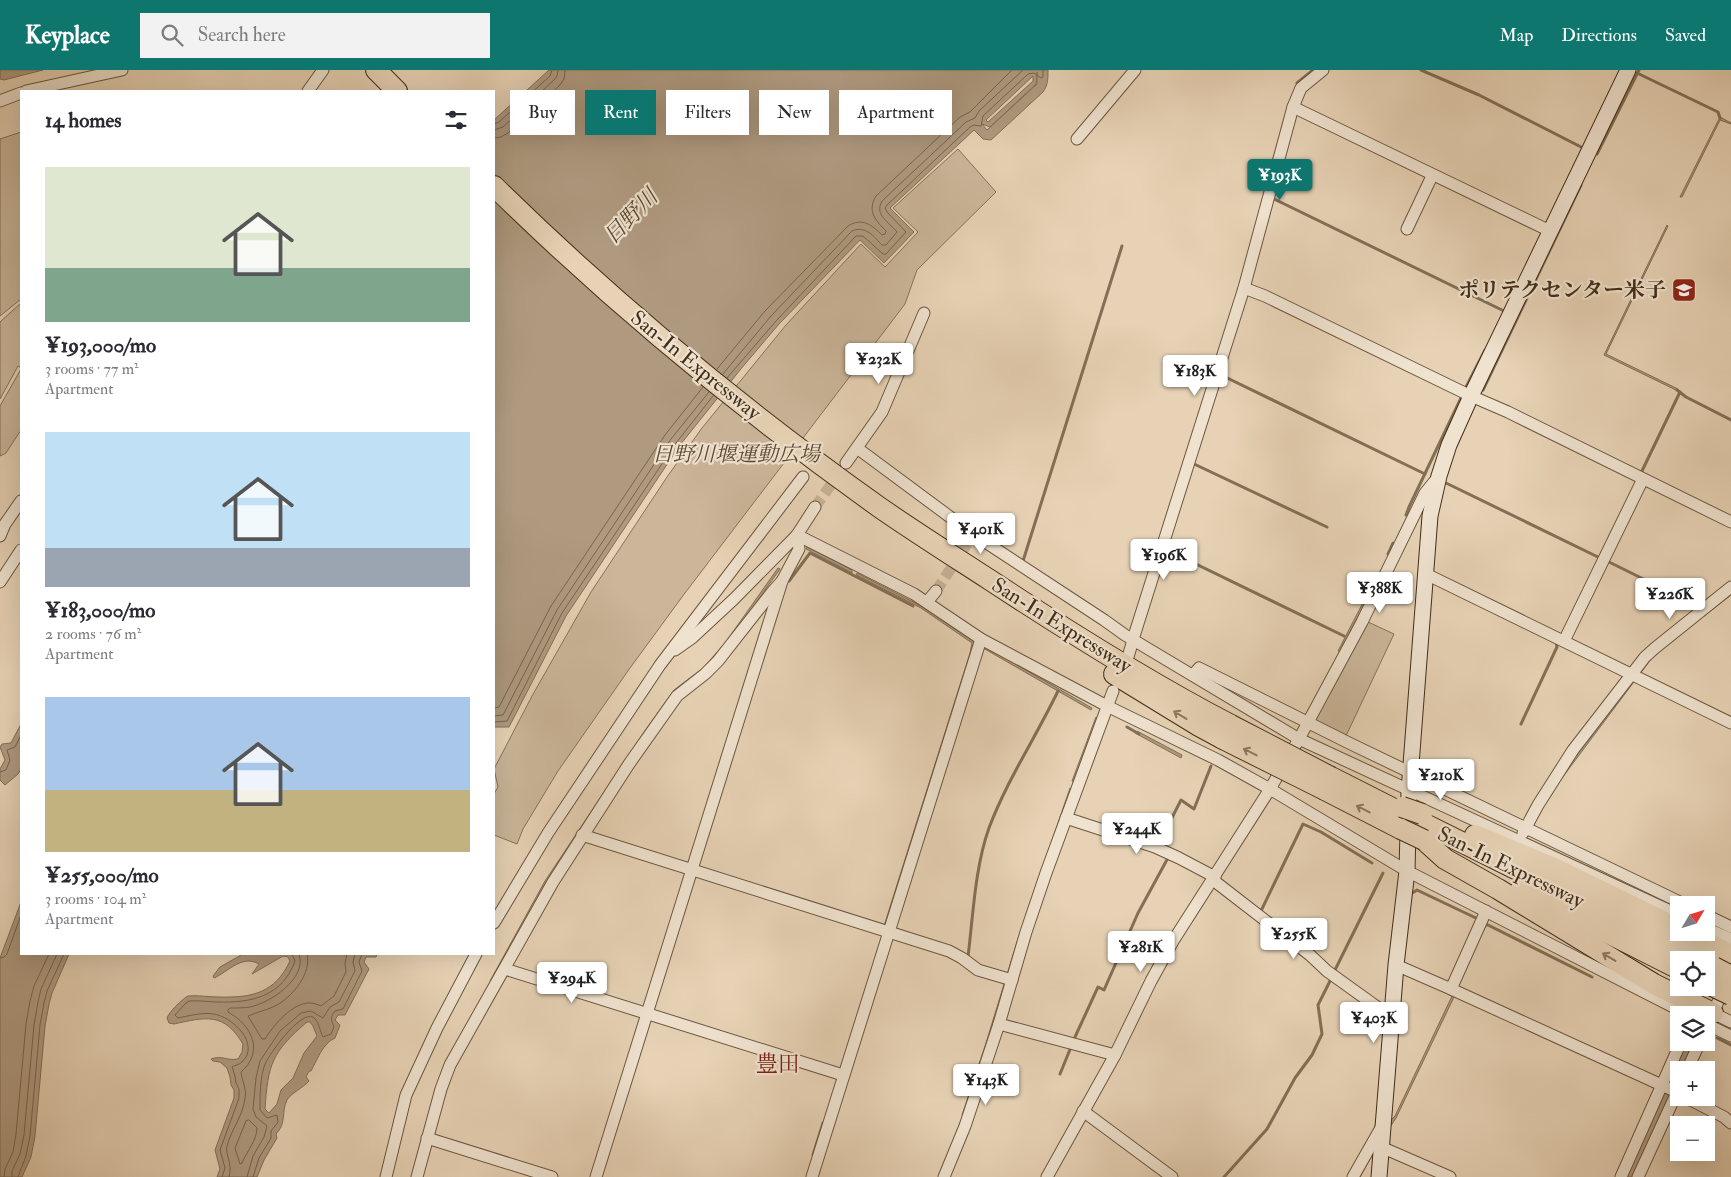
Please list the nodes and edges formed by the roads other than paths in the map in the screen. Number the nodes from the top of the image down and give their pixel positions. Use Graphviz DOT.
graph roads {
  1 [pos="122,70"];
  2 [pos="323,70"];
  3 [pos="367,70"];
  4 [pos="376,70"];
  5 [pos="1135,70"];
  6 [pos="1323,70"];
  7 [pos="1628,70"];
  8 [pos="31,90"];
  9 [pos="309,90"];
  10 [pos="387,90"];
  11 [pos="396,90"];
  12 [pos="20,93"];
  13 [pos="0,101"];
  14 [pos="1293,107"];
  15 [pos="1077,139"];
  16 [pos="1432,176"];
  17 [pos="495,187"];
  18 [pos="495,196"];
  19 [pos="1407,229"];
  20 [pos="1550,232"];
  21 [pos="1244,288"];
  22 [pos="924,313"];
  23 [pos="1471,396"];
  24 [pos="857,448"];
  25 [pos="803,462"];
  26 [pos="846,464"];
  27 [pos="1439,476"];
  28 [pos="1643,479"];
  29 [pos="20,502"];
  30 [pos="815,507"];
  31 [pos="1731,522"];
  32 [pos="797,535"];
  33 [pos="0,536"];
  34 [pos="20,552"];
  35 [pos="1426,574"];
  36 [pos="782,581"];
  37 [pos="0,582"];
  38 [pos="1731,588"];
  39 [pos="936,591"];
  40 [pos="927,602"];
  41 [pos="1130,638"];
  42 [pos="981,639"];
  43 [pos="1564,641"];
  44 [pos="666,656"];
  45 [pos="1128,656"];
  46 [pos="1192,675"];
  47 [pos="1635,676"];
  48 [pos="1113,691"];
  49 [pos="1107,706"];
  50 [pos="1308,722"];
  51 [pos="1731,723"];
  52 [pos="1299,739"];
  53 [pos="1328,784"];
  54 [pos="1270,789"];
  55 [pos="1407,795"];
  56 [pos="1066,818"];
  57 [pos="1422,826"];
  58 [pos="1523,833"];
  59 [pos="582,835"];
  60 [pos="692,870"];
  61 [pos="1407,872"];
  62 [pos="1214,879"];
  63 [pos="1670,898"];
  64 [pos="1670,910"];
  65 [pos="1486,911"];
  66 [pos="495,921"];
  67 [pos="1715,924"];
  68 [pos="1670,925"];
  69 [pos="889,932"];
  70 [pos="1715,932"];
  71 [pos="1715,937"];
  72 [pos="1730,939"];
  73 [pos="1676,951"];
  74 [pos="475,955"];
  75 [pos="1670,964"];
  76 [pos="1396,966"];
  77 [pos="505,969"];
  78 [pos="1715,970"];
  79 [pos="1008,979"];
  80 [pos="1451,990"];
  81 [pos="1731,995"];
  82 [pos="1672,1006"];
  83 [pos="1684,1006"];
  84 [pos="647,1014"];
  85 [pos="1391,1017"];
  86 [pos="1731,1022"];
  87 [pos="1715,1023"];
  88 [pos="999,1024"];
  89 [pos="1715,1027"];
  90 [pos="1731,1036"];
  91 [pos="1115,1055"];
  92 [pos="843,1075"];
  93 [pos="1670,1088"];
  94 [pos="1670,1097"];
  95 [pos="1670,1100"];
  96 [pos="1704,1106"];
  97 [pos="1083,1111"];
  98 [pos="1731,1123"];
  99 [pos="1381,1137"];
  100 [pos="427,1138"];
  101 [pos="386,1177"];
  102 [pos="417,1177"];
  103 [pos="552,1177"];
  104 [pos="596,1177"];
  105 [pos="812,1177"];
  106 [pos="944,1177"];
  107 [pos="1046,1177"];
  108 [pos="1172,1177"];
  109 [pos="1353,1177"];
  110 [pos="1379,1177"];
  111 [pos="1450,1177"];
  112 [pos="1621,1177"];
  113 [pos="1638,1177"];
  1 -- 8 [label="street"];
  2 -- 9 [label="street"];
  3 -- 10 [label="highway"];
  4 -- 11 [label="highway"];
  5 -- 15 [label="street"];
  6 -- 14 [label="street"];
  7 -- 20 [label="street"];
  12 -- 13 [label="street"];
  14 -- 16 [label="street"];
  14 -- 21 [label="street"];
  16 -- 19 [label="street"];
  16 -- 20 [label="street"];
  17 -- 25 [label="highway, San-In Expressway"];
  18 -- 25 [label="highway, San-In Expressway"];
  20 -- 23 [label="street"];
  21 -- 23 [label="street"];
  21 -- 41 [label="street"];
  22 -- 24 [label="street"];
  23 -- 27 [label="street"];
  23 -- 28 [label="street"];
  24 -- 26 [label="street"];
  24 -- 41 [label="street"];
  25 -- 44 [label="street"];
  25 -- 53 [label="highway, San-In Expressway, bridge"];
  27 -- 35 [label="street"];
  27 -- 50 [label="street"];
  28 -- 31 [label="street"];
  28 -- 43 [label="street"];
  29 -- 33 [label="street"];
  30 -- 32 [label="street"];
  32 -- 36 [label="street"];
  32 -- 40 [label="street"];
  32 -- 44 [label="street"];
  34 -- 37 [label="street"];
  35 -- 43 [label="street"];
  35 -- 55 [label="street"];
  36 -- 59 [label="street"];
  36 -- 60 [label="street"];
  38 -- 47 [label="street"];
  39 -- 40 [label="street"];
  40 -- 42 [label="street"];
  41 -- 45 [label="street"];
  41 -- 46 [label="street"];
  42 -- 49 [label="street"];
  42 -- 69 [label="street"];
  43 -- 47 [label="street"];
  44 -- 66 [label="street"];
  46 -- 50 [label="street"];
  46 -- 52 [label="street"];
  47 -- 51 [label="street"];
  47 -- 58 [label="street"];
  48 -- 49 [label="street"];
  49 -- 54 [label="street"];
  49 -- 56 [label="street"];
  50 -- 52 [label="street"];
  50 -- 55 [label="street"];
  52 -- 54 [label="street"];
  52 -- 55 [label="street"];
  55 -- 53 [label="highway, San-In Expressway, one-way"];
  53 -- 55 [label="highway, San-In Expressway"];
  54 -- 61 [label="street"];
  54 -- 62 [label="street"];
  55 -- 57 [label="highway, San-In Expressway, bridge"];
  55 -- 58 [label="street"];
  55 -- 58 [label="street"];
  55 -- 61 [label="street"];
  56 -- 62 [label="street"];
  56 -- 79 [label="street"];
  57 -- 68 [label="highway"];
  57 -- 73 [label="highway, San-In Expressway"];
  57 -- 75 [label="highway, San-In Expressway"];
  83 -- 57 [label="highway, one-way"];
  58 -- 63 [label="street"];
  58 -- 64 [label="street"];
  59 -- 60 [label="street"];
  59 -- 77 [label="street"];
  60 -- 69 [label="street"];
  60 -- 84 [label="street"];
  61 -- 65 [label="street"];
  61 -- 76 [label="street"];
  62 -- 85 [label="street"];
  62 -- 91 [label="street"];
  65 -- 80 [label="street"];
  65 -- 82 [label="street"];
  67 -- 72 [label="street"];
  69 -- 79 [label="street"];
  69 -- 92 [label="street"];
  70 -- 72 [label="street"];
  71 -- 72 [label="highway"];
  74 -- 101 [label="street"];
  76 -- 80 [label="street"];
  76 -- 85 [label="street"];
  77 -- 84 [label="street"];
  77 -- 100 [label="street"];
  78 -- 81 [label="highway, San-In Expressway, bridge"];
  79 -- 88 [label="street"];
  80 -- 93 [label="street"];
  84 -- 92 [label="street"];
  84 -- 104 [label="street"];
  85 -- 99 [label="street"];
  86 -- 87 [label="street"];
  88 -- 91 [label="street"];
  88 -- 106 [label="street"];
  89 -- 90 [label="street"];
  91 -- 97 [label="street"];
  92 -- 105 [label="street"];
  94 -- 112 [label="street"];
  95 -- 113 [label="street"];
  96 -- 98 [label="street"];
  97 -- 107 [label="street"];
  97 -- 108 [label="street"];
  99 -- 109 [label="street"];
  99 -- 110 [label="street"];
  99 -- 111 [label="street"];
  100 -- 102 [label="street"];
  100 -- 103 [label="street"];
}
